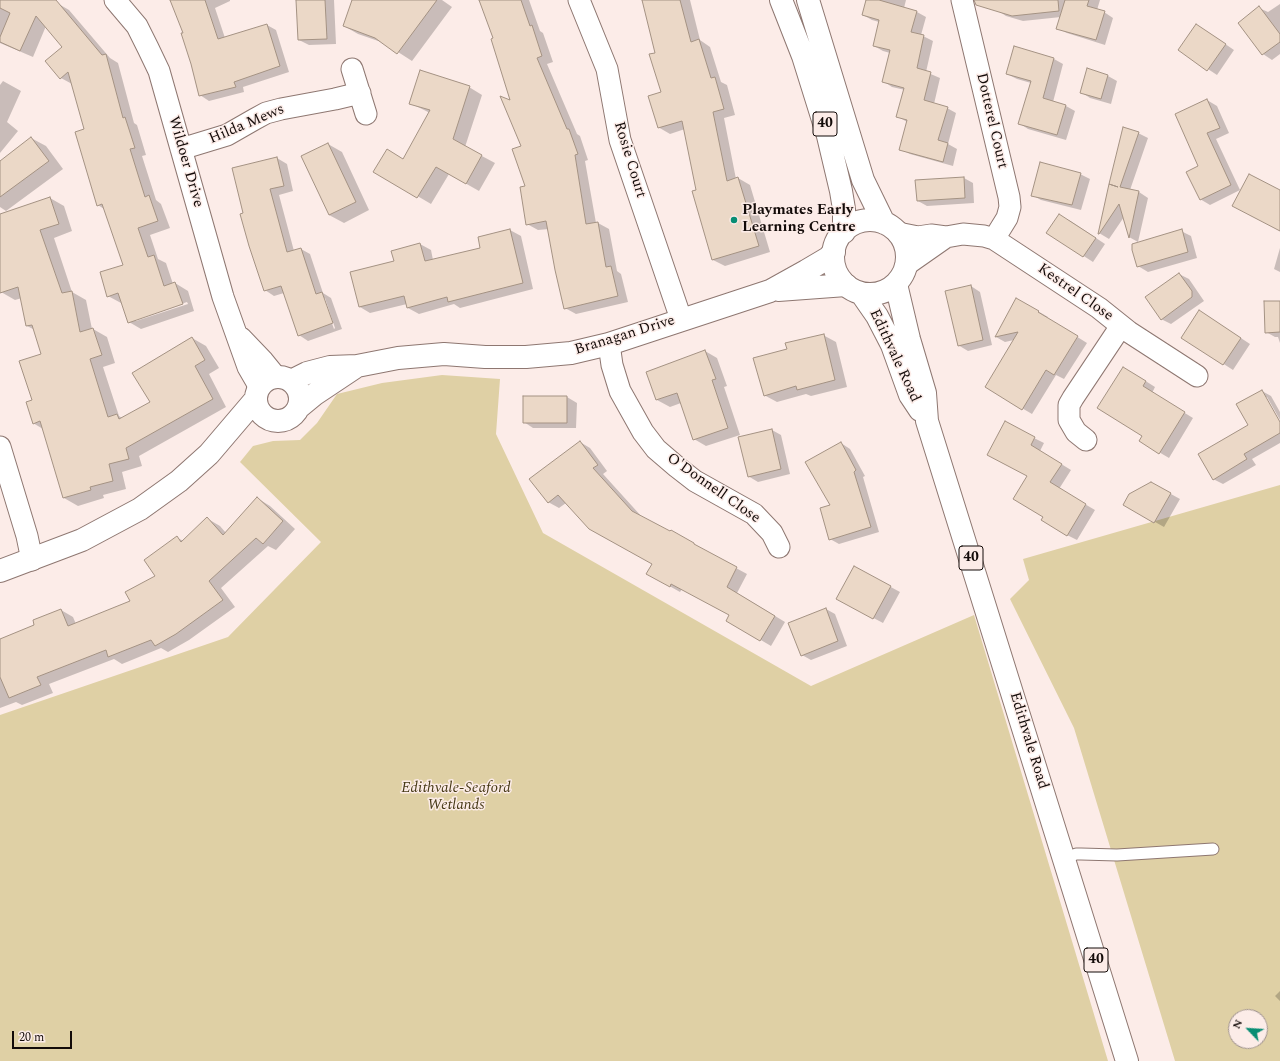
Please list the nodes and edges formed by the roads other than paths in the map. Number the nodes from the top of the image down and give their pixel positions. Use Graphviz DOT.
graph roads {
  1 [pos="115,0"];
  2 [pos="579,0"];
  3 [pos="782,0"];
  4 [pos="808,0"];
  5 [pos="962,0"];
  6 [pos="352,69"];
  7 [pos="360,93"];
  8 [pos="366,114"];
  9 [pos="181,149"];
  10 [pos="891,228"];
  11 [pos="844,232"];
  12 [pos="946,237"];
  13 [pos="994,239"];
  14 [pos="834,252"];
  15 [pos="906,265"];
  16 [pos="896,284"];
  17 [pos="854,289"];
  18 [pos="770,290"];
  19 [pos="681,319"];
  20 [pos="1121,326"];
  21 [pos="609,344"];
  22 [pos="357,366"];
  23 [pos="1196,376"];
  24 [pos="269,392"];
  25 [pos="298,408"];
  26 [pos="927,421"];
  27 [pos="1086,440"];
  28 [pos="0,447"];
  29 [pos="779,548"];
  30 [pos="32,560"];
  31 [pos="0,571"];
  32 [pos="1213,848"];
  33 [pos="1064,858"];
  34 [pos="1128,1061"];
  1 -- 9 [label="street, Wildoer Drive"];
  2 -- 19 [label="street, Rosie Court"];
  3 -- 11 [label="main road, 40"];
  4 -- 10 [label="main road, 40"];
  5 -- 13 [label="street, Dotterel Court"];
  6 -- 7 [label="street"];
  7 -- 8 [label="street"];
  7 -- 9 [label="street, Hilda Mews"];
  9 -- 24 [label="street, Wildoer Drive"];
  10 -- 11 [label="main road"];
  10 -- 12 [label="street, Kestrel Close"];
  10 -- 15 [label="main road, 40"];
  11 -- 14 [label="main road, 40"];
  12 -- 13 [label="street, Kestrel Close"];
  12 -- 15 [label="street, Kestrel Close"];
  13 -- 20 [label="street, Kestrel Close"];
  14 -- 17 [label="main road, 40"];
  14 -- 18 [label="main road, Branagan Drive"];
  15 -- 16 [label="main road"];
  16 -- 17 [label="main road"];
  16 -- 26 [label="main road, Edithvale Road / 40"];
  17 -- 18 [label="main road, Branagan Drive"];
  17 -- 26 [label="main road, Edithvale Road / 40"];
  18 -- 19 [label="main road, Branagan Drive"];
  19 -- 21 [label="main road, Branagan Drive"];
  20 -- 23 [label="street, Kestrel Close"];
  20 -- 27 [label="street"];
  21 -- 22 [label="main road, Branagan Drive"];
  21 -- 29 [label="street, O'Donnell Close"];
  22 -- 24 [label="main road, Branagan Drive"];
  22 -- 25 [label="main road, Branagan Drive"];
  24 -- 25 [label="main road"];
  24 -- 25 [label="main road, Branagan Drive"];
  24 -- 30 [label="main road, Branagan Drive"];
  26 -- 33 [label="main road, Edithvale Road / 40"];
  28 -- 30 [label="street"];
  30 -- 31 [label="main road, Branagan Drive"];
  32 -- 33 [label="lane"];
  33 -- 34 [label="main road, Edithvale Road / 40"];
}
